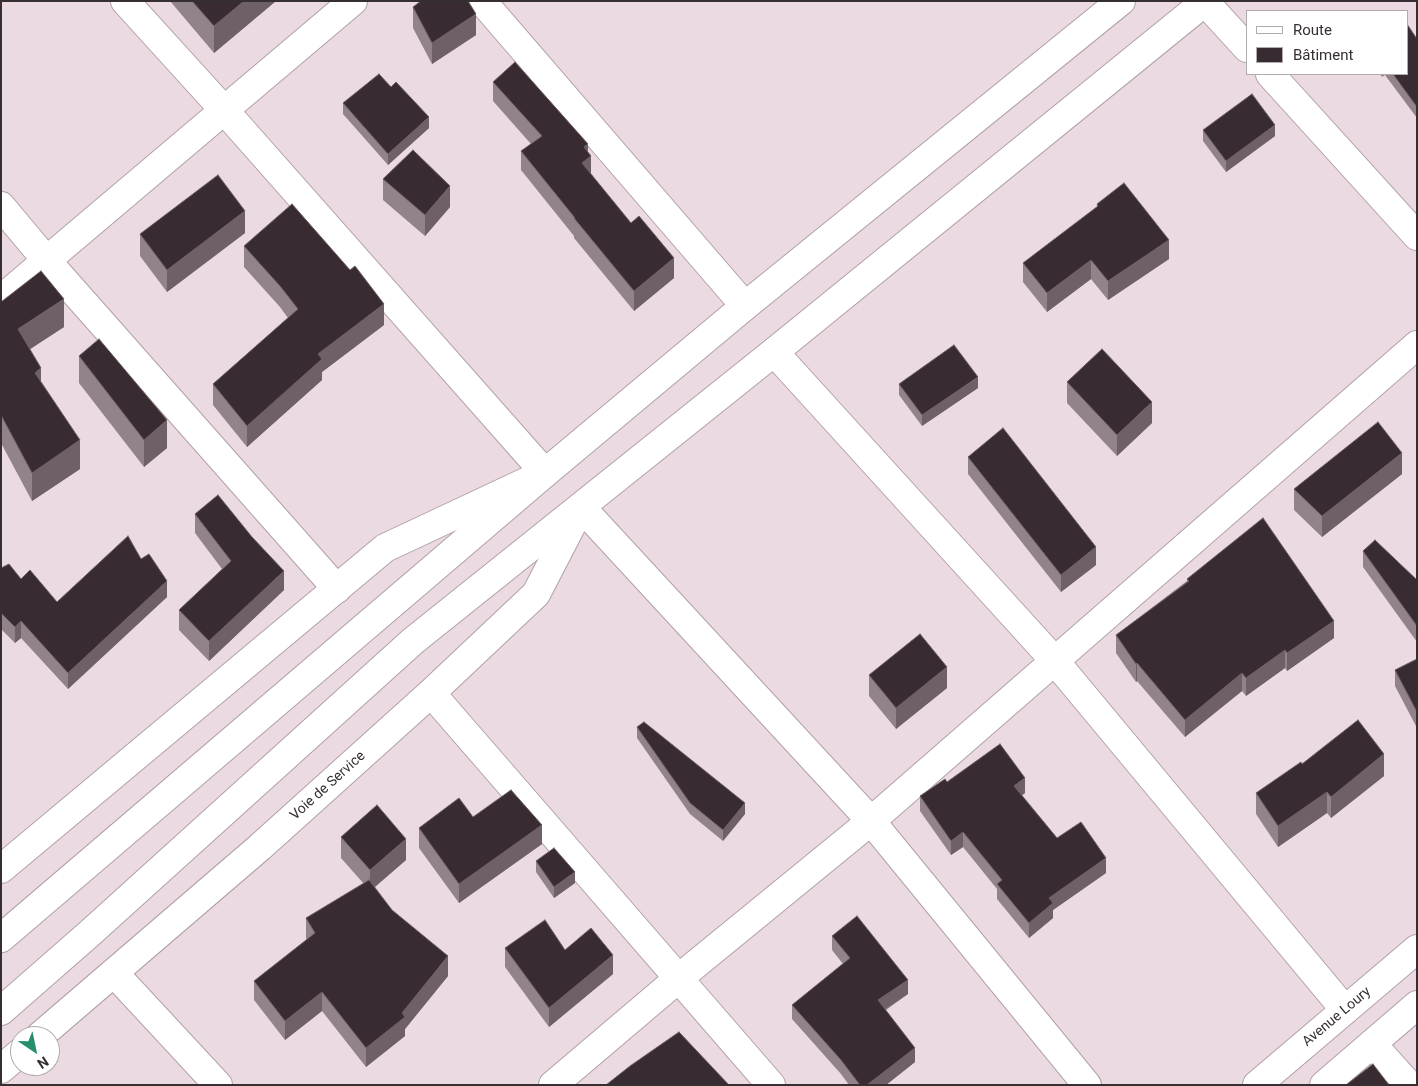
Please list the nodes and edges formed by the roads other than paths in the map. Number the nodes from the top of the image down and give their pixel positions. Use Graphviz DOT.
graph roads {
  1 [pos="125,1"];
  2 [pos="354,1"];
  3 [pos="482,1"];
  4 [pos="1121,1"];
  5 [pos="1206,2"];
  6 [pos="1246,47"];
  7 [pos="1271,75"];
  8 [pos="224,110"];
  9 [pos="1,206"];
  10 [pos="1417,236"];
  11 [pos="47,261"];
  12 [pos="1,299"];
  13 [pos="745,306"];
  14 [pos="1417,346"];
  15 [pos="774,352"];
  16 [pos="545,473"];
  17 [pos="581,507"];
  18 [pos="337,589"];
  19 [pos="1054,660"];
  20 [pos="431,693"];
  21 [pos="871,821"];
  22 [pos="5,859"];
  23 [pos="1,938"];
  24 [pos="1417,949"];
  25 [pos="114,973"];
  26 [pos="679,978"];
  27 [pos="1417,1005"];
  28 [pos="1345,1010"];
  29 [pos="1,1011"];
  30 [pos="52,1026"];
  31 [pos="1372,1044"];
  32 [pos="218,1085"];
  33 [pos="553,1085"];
  34 [pos="771,1085"];
  35 [pos="1087,1085"];
  36 [pos="1257,1085"];
  37 [pos="1324,1085"];
  38 [pos="1409,1085"];
  1 -- 8 [label="main road"];
  2 -- 8 [label="main road"];
  3 -- 13 [label="main road"];
  4 -- 13 [label="main road"];
  5 -- 6 [label="main road"];
  5 -- 15 [label="main road"];
  7 -- 10 [label="main road"];
  8 -- 11 [label="main road"];
  8 -- 16 [label="main road"];
  9 -- 11 [label="main road"];
  11 -- 12 [label="main road"];
  11 -- 18 [label="main road"];
  13 -- 16 [label="main road"];
  14 -- 19 [label="main road"];
  15 -- 17 [label="main road"];
  15 -- 19 [label="main road"];
  16 -- 18 [label="main road"];
  16 -- 23 [label="main road"];
  17 -- 20 [label="main road, Voie de Service"];
  17 -- 21 [label="main road"];
  17 -- 29 [label="main road"];
  18 -- 22 [label="main road"];
  19 -- 21 [label="main road"];
  19 -- 28 [label="main road"];
  20 -- 25 [label="main road, Voie de Service"];
  20 -- 26 [label="main road"];
  21 -- 26 [label="main road"];
  21 -- 35 [label="main road"];
  24 -- 28 [label="main road, Avenue Loury"];
  25 -- 30 [label="main road, Voie de Service"];
  25 -- 32 [label="main road"];
  26 -- 33 [label="main road"];
  26 -- 34 [label="main road"];
  27 -- 31 [label="main road"];
  28 -- 36 [label="main road, Avenue Loury"];
  31 -- 37 [label="main road"];
  31 -- 38 [label="main road"];
}
